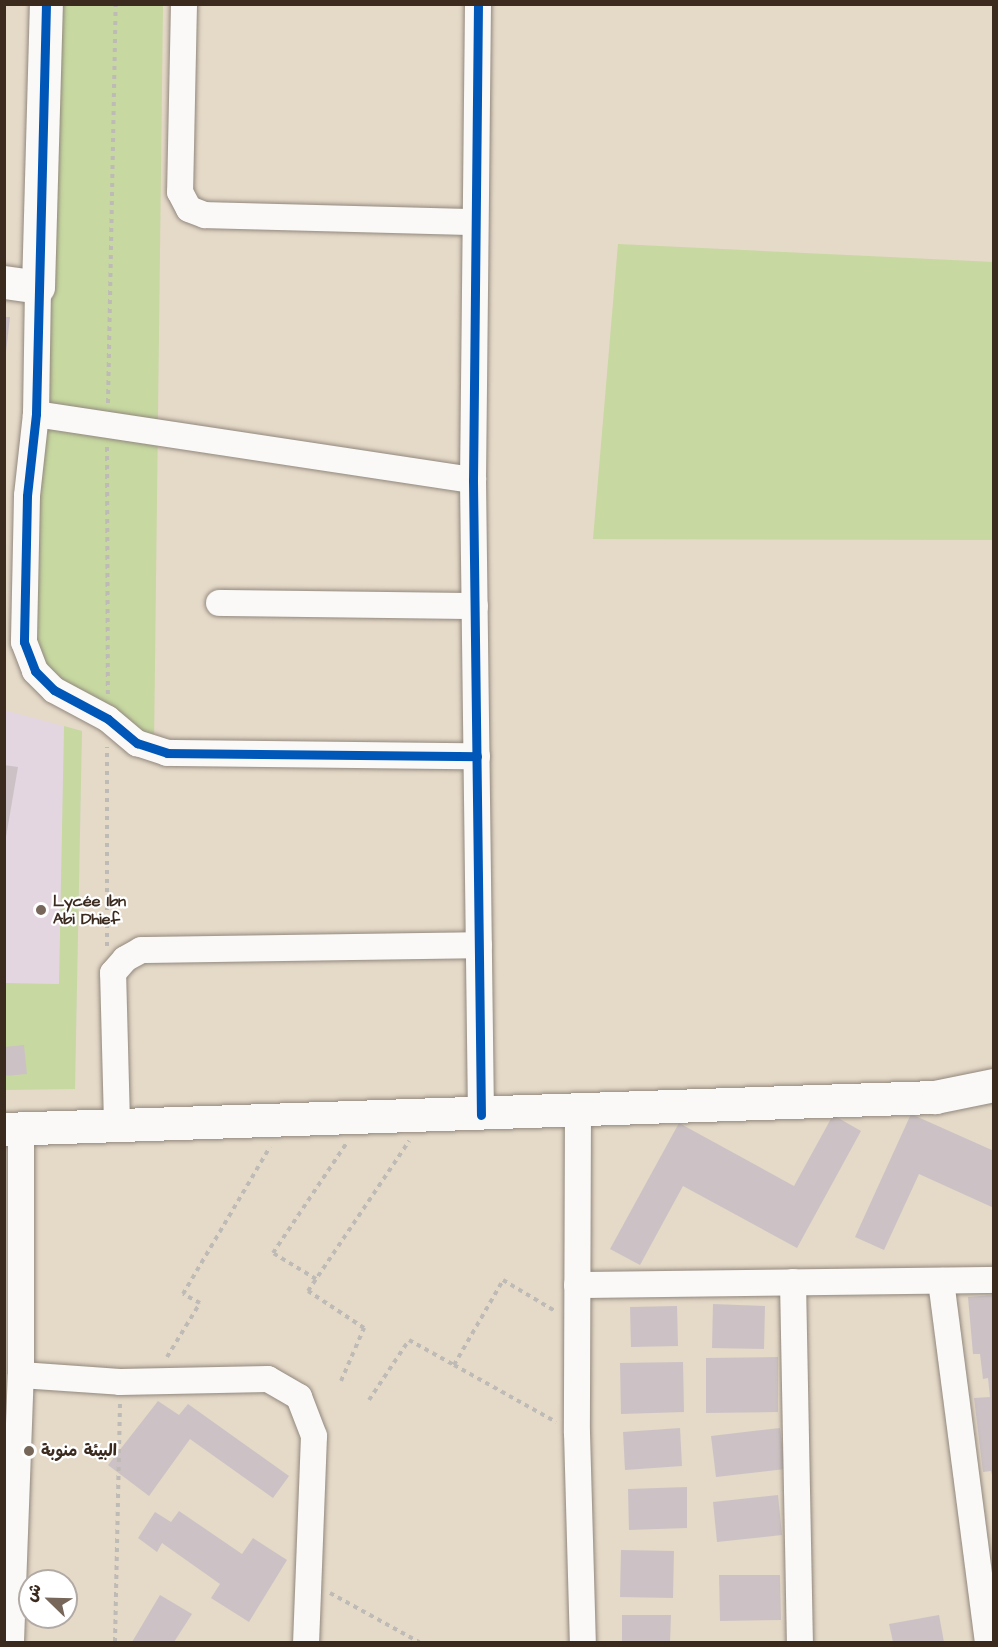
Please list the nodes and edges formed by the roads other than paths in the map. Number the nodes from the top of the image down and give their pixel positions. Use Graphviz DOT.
graph roads {
  1 [pos="46,4"];
  2 [pos="184,4"];
  3 [pos="478,4"];
  4 [pos="475,222"];
  5 [pos="4,282"];
  6 [pos="38,288"];
  7 [pos="36,414"];
  8 [pos="473,480"];
  9 [pos="16,494"];
  10 [pos="219,603"];
  11 [pos="475,606"];
  12 [pos="477,756"];
  13 [pos="479,945"];
  14 [pos="993,1085"];
  15 [pos="578,1110"];
  16 [pos="481,1114"];
  17 [pos="117,1123"];
  18 [pos="13,1128"];
  19 [pos="993,1280"];
  20 [pos="941,1281"];
  21 [pos="794,1282"];
  22 [pos="577,1285"];
  23 [pos="21,1375"];
  24 [pos="10,1525"];
  25 [pos="988,1614"];
  26 [pos="11,1642"];
  27 [pos="306,1642"];
  28 [pos="583,1642"];
  29 [pos="800,1642"];
  30 [pos="988,1642"];
  1 -- 6 [label="street"];
  2 -- 4 [label="street"];
  3 -- 4 [label="street"];
  4 -- 8 [label="street"];
  5 -- 6 [label="street"];
  6 -- 7 [label="street"];
  7 -- 8 [label="street"];
  7 -- 9 [label="street"];
  8 -- 11 [label="street"];
  9 -- 12 [label="street"];
  10 -- 11 [label="street"];
  11 -- 12 [label="street"];
  12 -- 13 [label="street"];
  13 -- 16 [label="street"];
  13 -- 17 [label="street"];
  14 -- 15 [label="street"];
  15 -- 16 [label="street"];
  15 -- 22 [label="street"];
  16 -- 17 [label="street"];
  17 -- 18 [label="street"];
  18 -- 23 [label="street"];
  19 -- 20 [label="street"];
  20 -- 21 [label="street"];
  20 -- 25 [label="street"];
  21 -- 22 [label="street"];
  21 -- 29 [label="street"];
  22 -- 28 [label="street"];
  23 -- 24 [label="street"];
  23 -- 27 [label="street"];
  24 -- 26 [label="street"];
  25 -- 30 [label="street"];
}
